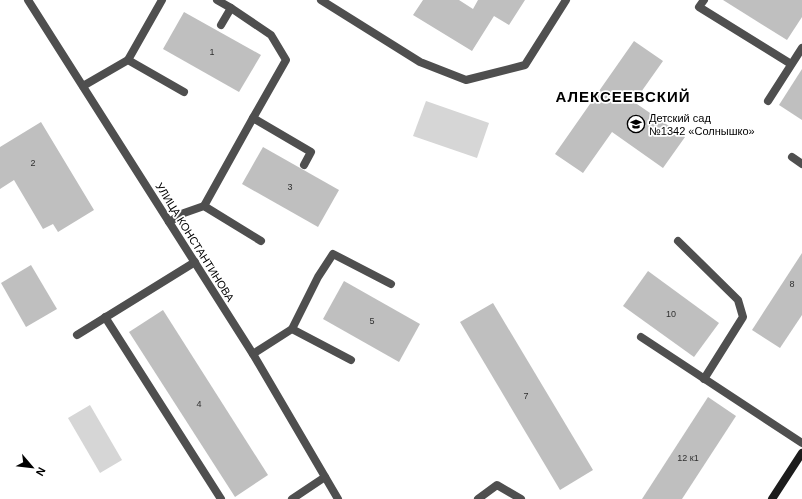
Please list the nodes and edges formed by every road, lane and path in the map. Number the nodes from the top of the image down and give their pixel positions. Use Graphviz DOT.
graph roads {
  1 [pos="28,0"];
  2 [pos="162,0"];
  3 [pos="217,0"];
  4 [pos="321,0"];
  5 [pos="566,0"];
  6 [pos="704,0"];
  7 [pos="231,8"];
  8 [pos="221,25"];
  9 [pos="802,48"];
  10 [pos="128,60"];
  11 [pos="791,64"];
  12 [pos="83,86"];
  13 [pos="184,92"];
  14 [pos="768,100"];
  15 [pos="253,118"];
  16 [pos="792,157"];
  17 [pos="802,164"];
  18 [pos="304,165"];
  19 [pos="204,206"];
  20 [pos="170,222"];
  21 [pos="261,241"];
  22 [pos="678,242"];
  23 [pos="195,262"];
  24 [pos="391,284"];
  25 [pos="105,317"];
  26 [pos="292,329"];
  27 [pos="77,335"];
  28 [pos="641,337"];
  29 [pos="253,354"];
  30 [pos="351,360"];
  31 [pos="704,379"];
  32 [pos="802,442"];
  33 [pos="802,453"];
  34 [pos="325,477"];
  35 [pos="221,499"];
  36 [pos="292,499"];
  37 [pos="338,499"];
  38 [pos="478,499"];
  39 [pos="521,499"];
  40 [pos="772,499"];
  1 -- 12 [label="street, УЛИЦА КОНСТАНТИНОВА"];
  2 -- 10 [label="street"];
  3 -- 7 [label="street"];
  4 -- 5 [label="street"];
  6 -- 11 [label="street"];
  7 -- 8 [label="street"];
  7 -- 15 [label="street"];
  9 -- 11 [label="street"];
  10 -- 12 [label="street"];
  10 -- 13 [label="street"];
  11 -- 14 [label="street"];
  12 -- 20 [label="street, УЛИЦА КОНСТАНТИНОВА"];
  15 -- 18 [label="street"];
  15 -- 19 [label="street"];
  16 -- 17 [label="street"];
  19 -- 20 [label="street"];
  19 -- 21 [label="street"];
  20 -- 23 [label="street, УЛИЦА КОНСТАНТИНОВА"];
  22 -- 31 [label="street"];
  23 -- 25 [label="street"];
  23 -- 29 [label="street, УЛИЦА КОНСТАНТИНОВА"];
  24 -- 26 [label="street"];
  25 -- 27 [label="street"];
  25 -- 35 [label="street"];
  26 -- 29 [label="street"];
  26 -- 30 [label="street"];
  28 -- 31 [label="street"];
  29 -- 34 [label="street, УЛИЦА КОНСТАНТИНОВА"];
  31 -- 32 [label="street"];
  33 -- 40 [label="street"];
  34 -- 36 [label="street"];
  34 -- 37 [label="street, УЛИЦА КОНСТАНТИНОВА"];
  38 -- 39 [label="street"];
}
